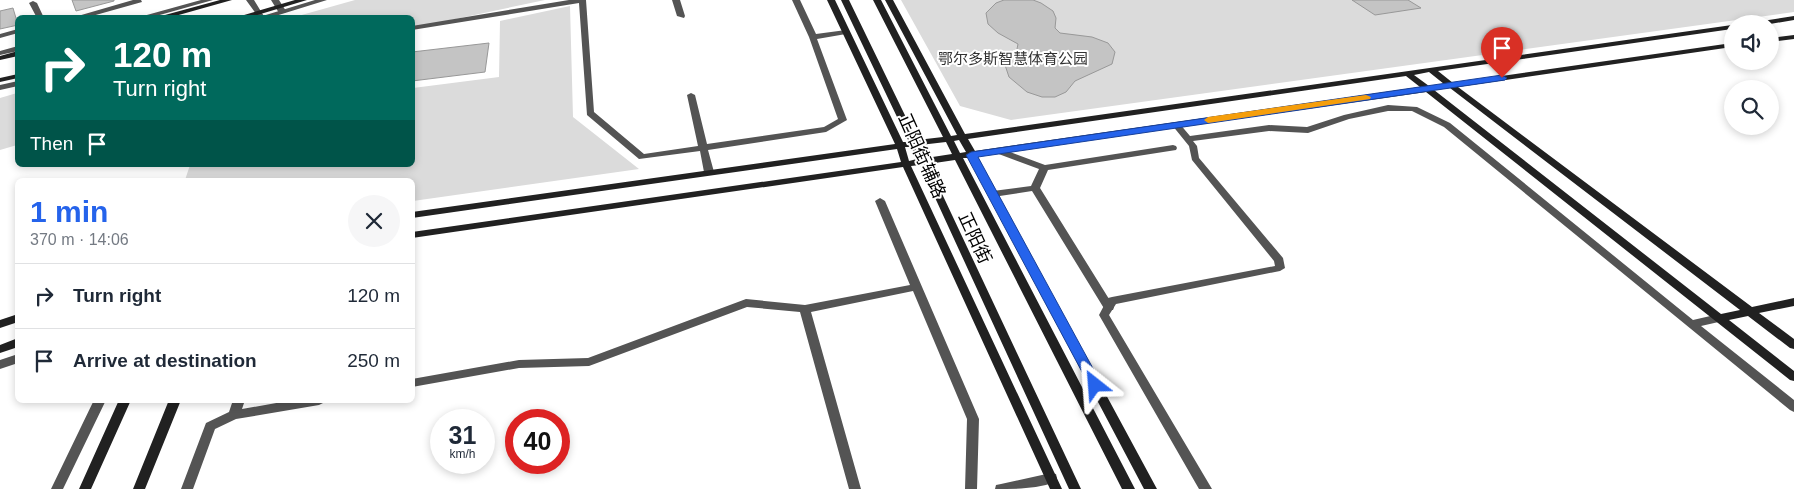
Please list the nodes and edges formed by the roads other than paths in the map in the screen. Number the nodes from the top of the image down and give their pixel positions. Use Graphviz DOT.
graph roads {
  1 [pos="137,0"];
  2 [pos="208,0"];
  3 [pos="228,0"];
  4 [pos="250,0"];
  5 [pos="302,0"];
  6 [pos="323,0"];
  7 [pos="582,0"];
  8 [pos="676,0"];
  9 [pos="796,0"];
  10 [pos="831,0"];
  11 [pos="845,0"];
  12 [pos="877,0"];
  13 [pos="889,0"];
  14 [pos="33,3"];
  15 [pos="279,6"];
  16 [pos="40,15"];
  17 [pos="86,15"];
  18 [pos="150,15"];
  19 [pos="169,15"];
  20 [pos="260,15"];
  21 [pos="680,16"];
  22 [pos="1794,18"];
  23 [pos="1779,20"];
  24 [pos="415,28"];
  25 [pos="1724,28"];
  26 [pos="15,32"];
  27 [pos="846,32"];
  28 [pos="0,36"];
  29 [pos="1794,36"];
  30 [pos="813,37"];
  31 [pos="1779,38"];
  32 [pos="1724,46"];
  33 [pos="15,49"];
  34 [pos="0,52"];
  35 [pos="15,54"];
  36 [pos="0,58"];
  37 [pos="1431,70"];
  38 [pos="1407,73"];
  39 [pos="15,77"];
  40 [pos="0,80"];
  41 [pos="15,84"];
  42 [pos="1451,85"];
  43 [pos="0,88"];
  44 [pos="1426,89"];
  45 [pos="691,95"];
  46 [pos="1176,125"];
  47 [pos="963,136"];
  48 [pos="949,138"];
  49 [pos="1187,139"];
  50 [pos="914,143"];
  51 [pos="900,145"];
  52 [pos="705,148"];
  53 [pos="1172,148"];
  54 [pos="999,150"];
  55 [pos="971,155"];
  56 [pos="958,156"];
  57 [pos="922,162"];
  58 [pos="906,164"];
  59 [pos="1044,168"];
  60 [pos="709,172"];
  61 [pos="1035,188"];
  62 [pos="993,194"];
  63 [pos="880,201"];
  64 [pos="415,215"];
  65 [pos="415,236"];
  66 [pos="916,287"];
  67 [pos="1794,302"];
  68 [pos="1109,307"];
  69 [pos="805,309"];
  70 [pos="1750,311"];
  71 [pos="1719,318"];
  72 [pos="15,319"];
  73 [pos="0,324"];
  74 [pos="1691,324"];
  75 [pos="15,343"];
  76 [pos="1794,345"];
  77 [pos="0,349"];
  78 [pos="15,359"];
  79 [pos="0,365"];
  80 [pos="1794,377"];
  81 [pos="415,382"];
  82 [pos="99,403"];
  83 [pos="124,403"];
  84 [pos="174,403"];
  85 [pos="238,403"];
  86 [pos="302,403"];
  87 [pos="1794,407"];
  88 [pos="234,415"];
  89 [pos="1054,483"];
  90 [pos="57,489"];
  91 [pos="85,489"];
  92 [pos="139,489"];
  93 [pos="187,489"];
  94 [pos="855,489"];
  95 [pos="971,489"];
  96 [pos="1001,489"];
  97 [pos="1075,489"];
  98 [pos="1129,489"];
  99 [pos="1151,489"];
  100 [pos="1206,489"];
  1 -- 17 [label="street"];
  2 -- 18 [label="street"];
  3 -- 19 [label="street"];
  4 -- 20 [label="street"];
  5 -- 15 [label="street"];
  6 -- 15 [label="street"];
  7 -- 24 [label="street"];
  7 -- 52 [label="street"];
  8 -- 21 [label="street"];
  9 -- 30 [label="street"];
  10 -- 27 [label="street, 正阳街辅路"];
  11 -- 50 [label="street, 正阳街"];
  12 -- 48 [label="street"];
  13 -- 47 [label="street"];
  14 -- 16 [label="street"];
  15 -- 20 [label="street"];
  22 -- 23 [label="street"];
  25 -- 37 [label="street"];
  26 -- 28 [label="street"];
  27 -- 30 [label="street"];
  27 -- 51 [label="street, 正阳街辅路"];
  29 -- 31 [label="street"];
  30 -- 52 [label="street"];
  32 -- 42 [label="street"];
  33 -- 34 [label="street"];
  35 -- 36 [label="street"];
  37 -- 38 [label="street"];
  37 -- 42 [label="street"];
  38 -- 44 [label="street"];
  38 -- 47 [label="street"];
  39 -- 40 [label="street"];
  41 -- 43 [label="street"];
  42 -- 44 [label="street"];
  42 -- 70 [label="street"];
  44 -- 46 [label="street"];
  44 -- 71 [label="street"];
  45 -- 52 [label="street"];
  46 -- 49 [label="street"];
  46 -- 54 [label="street"];
  47 -- 48 [label="street"];
  47 -- 55 [label="street"];
  48 -- 50 [label="street"];
  48 -- 56 [label="street"];
  49 -- 68 [label="street"];
  49 -- 74 [label="street"];
  50 -- 51 [label="street"];
  50 -- 57 [label="street, 正阳街"];
  51 -- 58 [label="street, 正阳街辅路"];
  51 -- 60 [label="street"];
  52 -- 60 [label="street"];
  53 -- 59 [label="street"];
  54 -- 55 [label="street"];
  54 -- 59 [label="street"];
  55 -- 56 [label="street"];
  55 -- 62 [label="street"];
  56 -- 57 [label="street"];
  56 -- 98 [label="street"];
  57 -- 58 [label="street"];
  57 -- 97 [label="street, 正阳街"];
  58 -- 65 [label="street"];
  58 -- 89 [label="street, 正阳街辅路"];
  59 -- 61 [label="street"];
  60 -- 64 [label="street"];
  61 -- 62 [label="street"];
  61 -- 68 [label="street"];
  62 -- 99 [label="street"];
  63 -- 66 [label="street"];
  66 -- 69 [label="street"];
  66 -- 95 [label="street"];
  67 -- 70 [label="street"];
  68 -- 100 [label="street"];
  69 -- 81 [label="street"];
  69 -- 94 [label="street"];
  70 -- 71 [label="street"];
  70 -- 76 [label="street"];
  71 -- 74 [label="street"];
  71 -- 80 [label="street"];
  72 -- 73 [label="street"];
  74 -- 87 [label="street"];
  75 -- 77 [label="street"];
  78 -- 79 [label="street"];
  82 -- 90 [label="street"];
  83 -- 91 [label="street"];
  84 -- 92 [label="street"];
  85 -- 88 [label="street"];
  86 -- 88 [label="street"];
  88 -- 93 [label="street"];
  89 -- 96 [label="street"];
}
